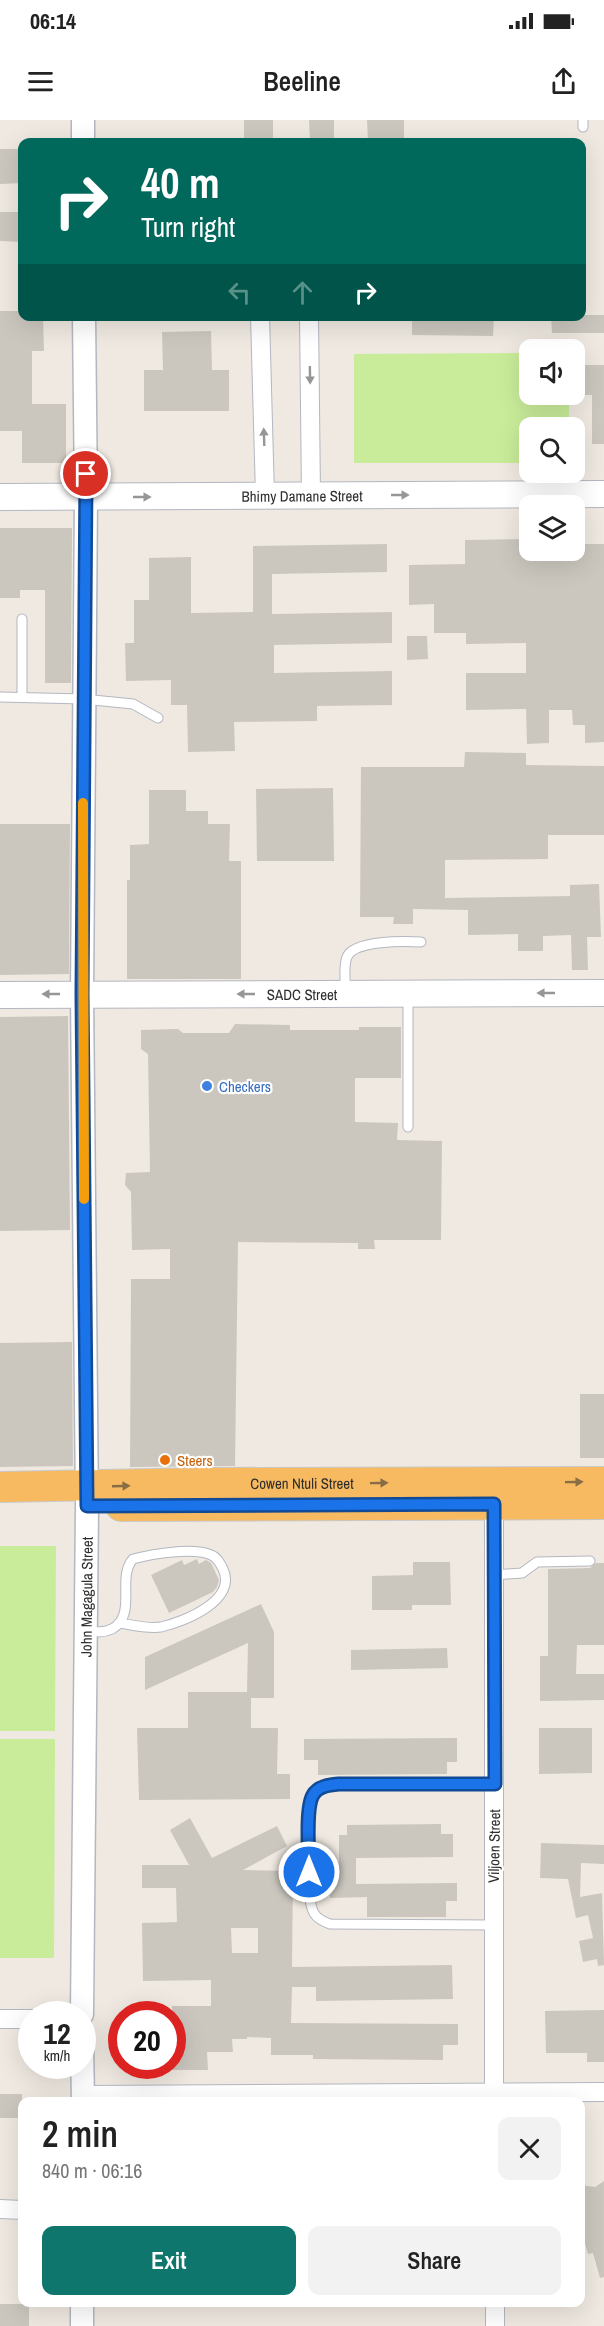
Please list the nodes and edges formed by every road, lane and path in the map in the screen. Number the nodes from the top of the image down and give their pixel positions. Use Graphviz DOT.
graph roads {
  1 [pos="83,120"];
  2 [pos="83,138"];
  3 [pos="84,321"];
  4 [pos="260,321"];
  5 [pos="309,321"];
  6 [pos="604,494"];
  7 [pos="266,496"];
  8 [pos="311,496"];
  9 [pos="0,497"];
  10 [pos="86,497"];
  11 [pos="22,620"];
  12 [pos="22,696"];
  13 [pos="0,697"];
  14 [pos="83,699"];
  15 [pos="158,718"];
  16 [pos="421,942"];
  17 [pos="408,993"];
  18 [pos="604,993"];
  19 [pos="0,994"];
  20 [pos="82,994"];
  21 [pos="345,994"];
  22 [pos="408,1127"];
  23 [pos="604,1482"];
  24 [pos="0,1486"];
  25 [pos="494,1493"];
  26 [pos="87,1496"];
  27 [pos="604,1504"];
  28 [pos="0,1505"];
  29 [pos="590,1561"];
  30 [pos="494,1575"];
  31 [pos="84,1621"];
  32 [pos="120,1623"];
  33 [pos="495,1784"];
  34 [pos="493,1925"];
  35 [pos="82,2001"];
  36 [pos="0,2019"];
  37 [pos="18,2019"];
  38 [pos="83,2079"];
  39 [pos="604,2092"];
  40 [pos="84,2097"];
  41 [pos="494,2097"];
  42 [pos="0,2209"];
  43 [pos="18,2210"];
  44 [pos="82,2307"];
  45 [pos="495,2307"];
  46 [pos="82,2326"];
  47 [pos="495,2326"];
  1 -- 2 [label="street"];
  3 -- 10 [label="street, John Magagula Street"];
  7 -- 4 [label="street, one-way"];
  5 -- 8 [label="street, one-way"];
  8 -- 6 [label="main road, Bhimy Damane Street, one-way"];
  7 -- 8 [label="main road, Bhimy Damane Street"];
  10 -- 7 [label="main road, Bhimy Damane Street, one-way"];
  9 -- 10 [label="main road, Bhimy Damane Street"];
  10 -- 14 [label="street, John Magagula Street"];
  11 -- 12 [label="lane"];
  12 -- 13 [label="lane"];
  12 -- 14 [label="lane"];
  14 -- 15 [label="lane"];
  14 -- 20 [label="street, John Magagula Street"];
  16 -- 21 [label="lane"];
  18 -- 17 [label="main road, SADC Street, one-way"];
  17 -- 21 [label="main road, SADC Street"];
  17 -- 22 [label="lane"];
  20 -- 19 [label="main road, SADC Street, one-way"];
  21 -- 20 [label="main road, SADC Street, one-way"];
  20 -- 26 [label="street, John Magagula Street"];
  25 -- 23 [label="highway, Cowen Ntuli Street, one-way"];
  24 -- 26 [label="highway, Cowen Ntuli Street"];
  25 -- 26 [label="highway, Cowen Ntuli Street"];
  25 -- 27 [label="highway, Cowen Ntuli Street"];
  25 -- 30 [label="street, Viljoen Street"];
  26 -- 28 [label="highway, Cowen Ntuli Street"];
  26 -- 31 [label="street, John Magagula Street"];
  29 -- 30 [label="lane"];
  30 -- 33 [label="street, Viljoen Street"];
  31 -- 32 [label="lane"];
  31 -- 35 [label="street, John Magagula Street"];
  32 -- 32 [label="lane"];
  33 -- 34 [label="street, Viljoen Street"];
  33 -- 34 [label="lane"];
  34 -- 41 [label="street, Viljoen Street"];
  36 -- 37 [label="street"];
  38 -- 40 [label="street"];
  39 -- 41 [label="street"];
  42 -- 43 [label="street"];
  44 -- 46 [label="street"];
  45 -- 47 [label="street"];
}
